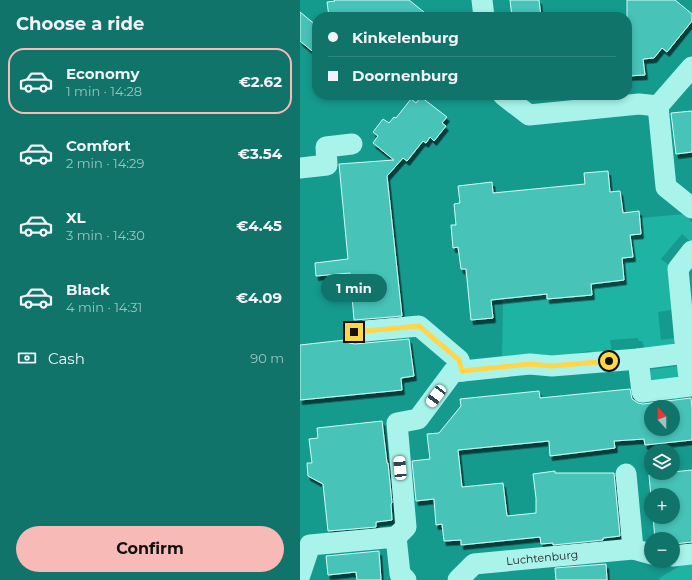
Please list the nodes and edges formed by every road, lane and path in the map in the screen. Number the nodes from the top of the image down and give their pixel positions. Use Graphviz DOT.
graph roads {
  1 [pos="482,0"];
  2 [pos="483,12"];
  3 [pos="692,67"];
  4 [pos="510,100"];
  5 [pos="658,106"];
  6 [pos="352,144"];
  7 [pos="300,168"];
  8 [pos="692,208"];
  9 [pos="692,251"];
  10 [pos="354,332"];
  11 [pos="686,352"];
  12 [pos="638,359"];
  13 [pos="462,371"];
  14 [pos="626,474"];
  15 [pos="396,536"];
  16 [pos="642,551"];
  17 [pos="692,554"];
  18 [pos="680,555"];
  19 [pos="300,575"];
  20 [pos="406,580"];
  21 [pos="458,580"];
  1 -- 2 [label="street"];
  3 -- 5 [label="street"];
  4 -- 5 [label="street"];
  5 -- 8 [label="street"];
  6 -- 7 [label="street"];
  9 -- 11 [label="street"];
  10 -- 13 [label="street"];
  11 -- 12 [label="street"];
  11 -- 12 [label="street"];
  12 -- 13 [label="street"];
  13 -- 15 [label="street"];
  14 -- 16 [label="street, Luchtenburg"];
  15 -- 19 [label="street"];
  15 -- 20 [label="street"];
  16 -- 21 [label="street, Luchtenburg"];
  17 -- 18 [label="street"];
}
